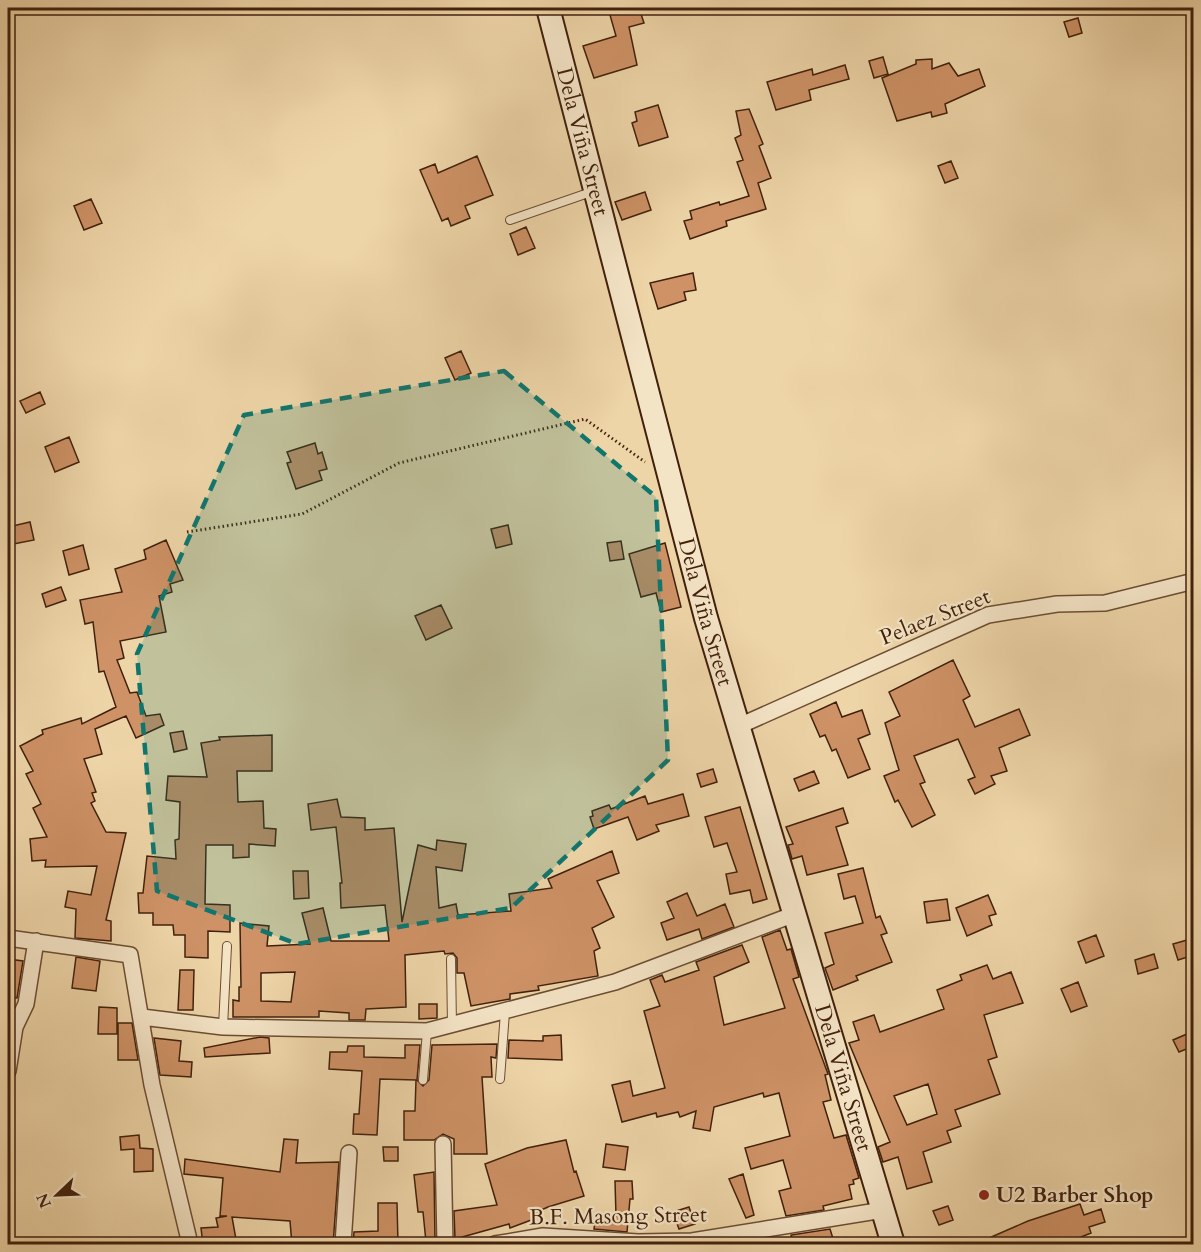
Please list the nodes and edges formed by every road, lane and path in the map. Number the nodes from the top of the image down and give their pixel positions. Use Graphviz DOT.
graph roads {
  1 [pos="548,8"];
  2 [pos="596,190"];
  3 [pos="510,220"];
  4 [pos="670,481"];
  5 [pos="187,532"];
  6 [pos="1194,581"];
  7 [pos="740,726"];
  8 [pos="795,914"];
  9 [pos="8,938"];
  10 [pos="36,941"];
  11 [pos="227,946"];
  12 [pos="452,959"];
  13 [pos="505,1012"];
  14 [pos="142,1017"];
  15 [pos="223,1026"];
  16 [pos="452,1026"];
  17 [pos="427,1031"];
  18 [pos="8,1071"];
  19 [pos="500,1079"];
  20 [pos="423,1080"];
  21 [pos="443,1144"];
  22 [pos="349,1153"];
  23 [pos="883,1210"];
  24 [pos="190,1245"];
  25 [pos="343,1245"];
  26 [pos="445,1245"];
  27 [pos="495,1245"];
  28 [pos="893,1245"];
  1 -- 2 [label="street, Dela Viña Street"];
  2 -- 3 [label="lane"];
  2 -- 4 [label="street, Dela Viña Street"];
  4 -- 5 [label="path"];
  4 -- 7 [label="street, Dela Viña Street"];
  6 -- 7 [label="street, Pelaez Street"];
  7 -- 8 [label="street, Dela Viña Street"];
  8 -- 13 [label="street"];
  8 -- 23 [label="street, Dela Viña Street"];
  9 -- 10 [label="street"];
  10 -- 14 [label="street"];
  10 -- 18 [label="street"];
  11 -- 15 [label="lane"];
  12 -- 16 [label="lane"];
  13 -- 16 [label="street"];
  13 -- 19 [label="lane"];
  14 -- 15 [label="street"];
  14 -- 24 [label="street"];
  15 -- 17 [label="street"];
  16 -- 17 [label="street"];
  17 -- 20 [label="lane"];
  21 -- 26 [label="street"];
  22 -- 25 [label="street"];
  23 -- 27 [label="street, B.F. Masong Street"];
  23 -- 28 [label="street, Dela Viña Street"];
}
